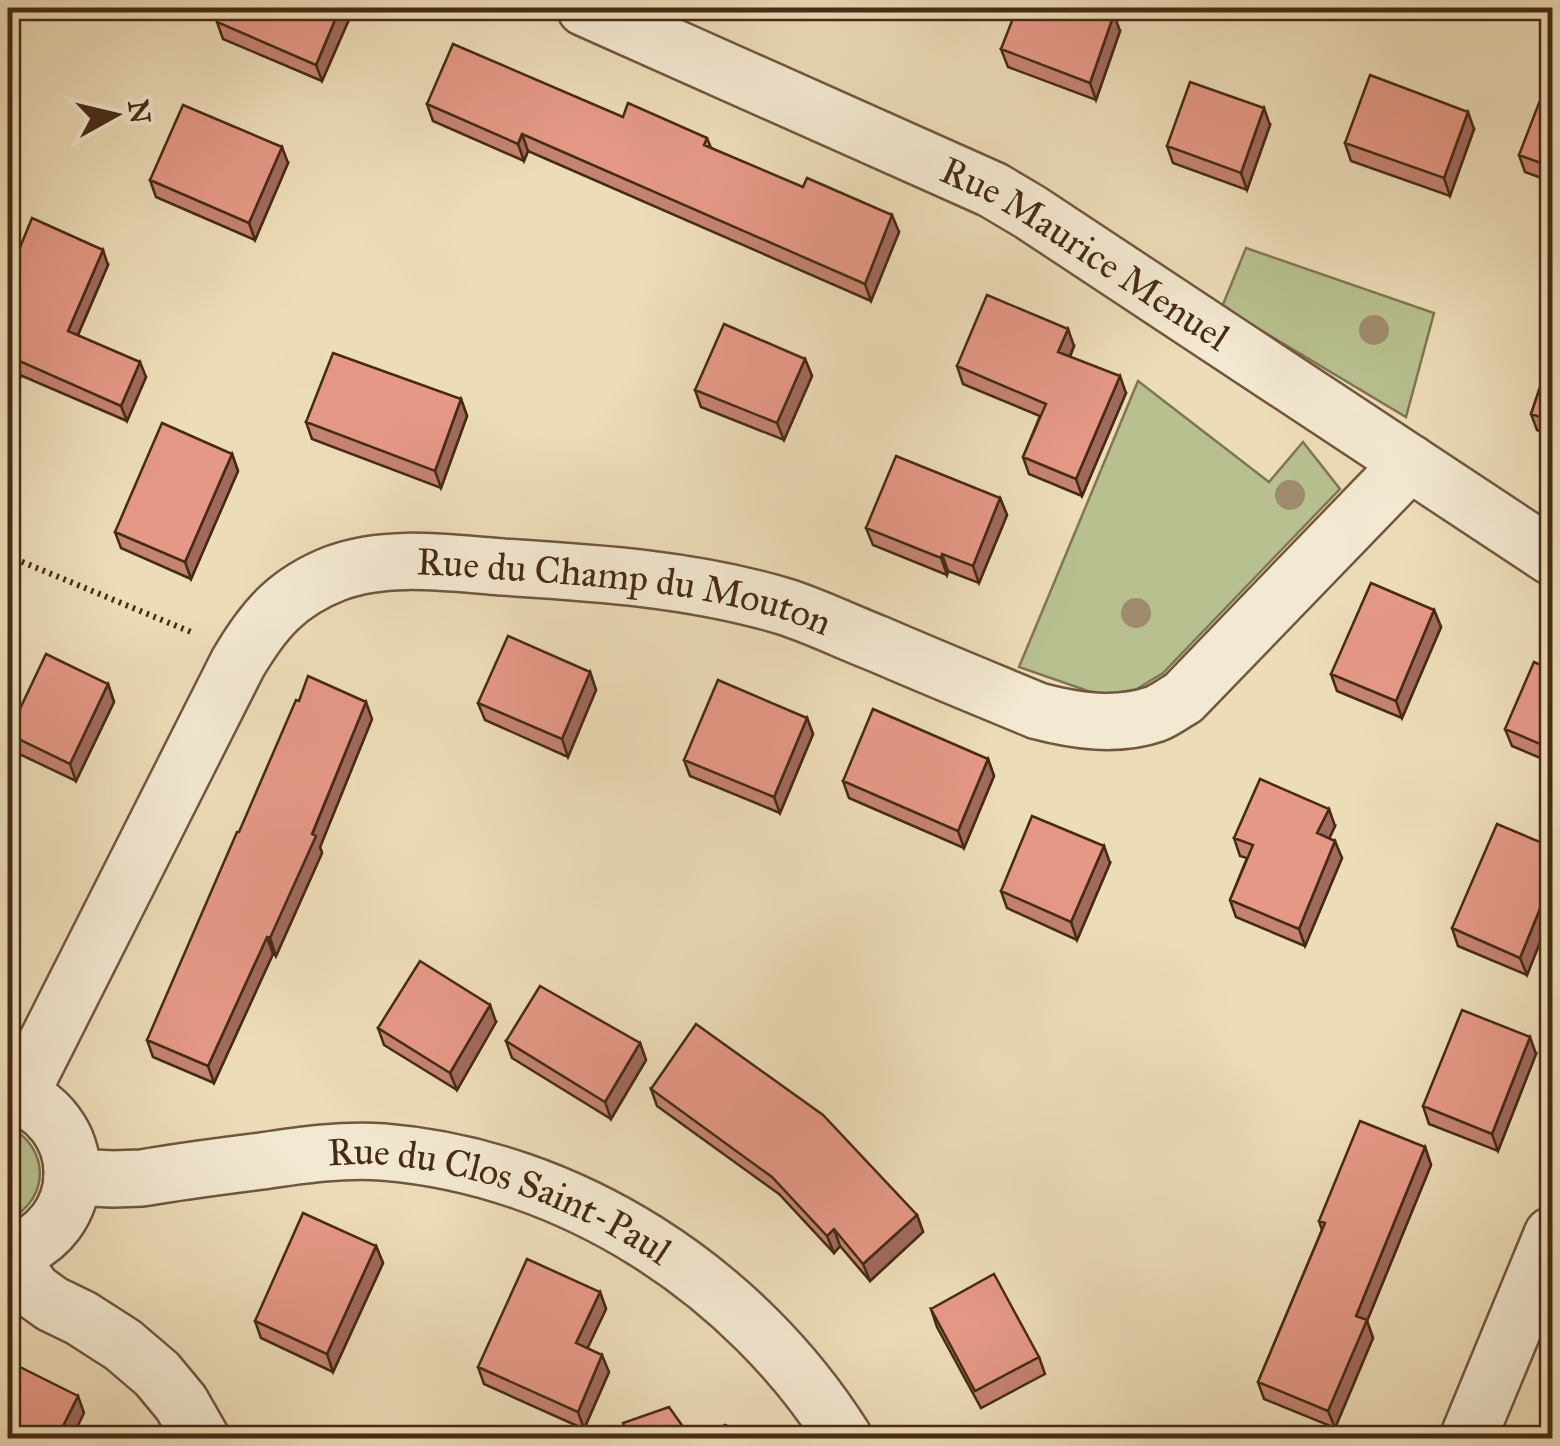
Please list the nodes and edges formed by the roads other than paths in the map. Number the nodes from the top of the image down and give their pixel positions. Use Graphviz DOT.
graph roads {
  1 [pos="585,8"];
  2 [pos="1410,463"];
  3 [pos="1552,557"];
  4 [pos="14,1093"];
  5 [pos="72,1177"];
  6 [pos="1552,1235"];
  7 [pos="8,1255"];
  8 [pos="201,1438"];
  9 [pos="844,1438"];
  10 [pos="1468,1438"];
  1 -- 2 [label="street, Rue Maurice Menuel"];
  2 -- 3 [label="street, Rue Maurice Menuel"];
  2 -- 4 [label="street, Rue du Champ du Mouton"];
  4 -- 5 [label="street"];
  5 -- 7 [label="street"];
  5 -- 9 [label="street, Rue du Clos Saint-Paul"];
  6 -- 10 [label="street"];
  7 -- 8 [label="street"];
}
